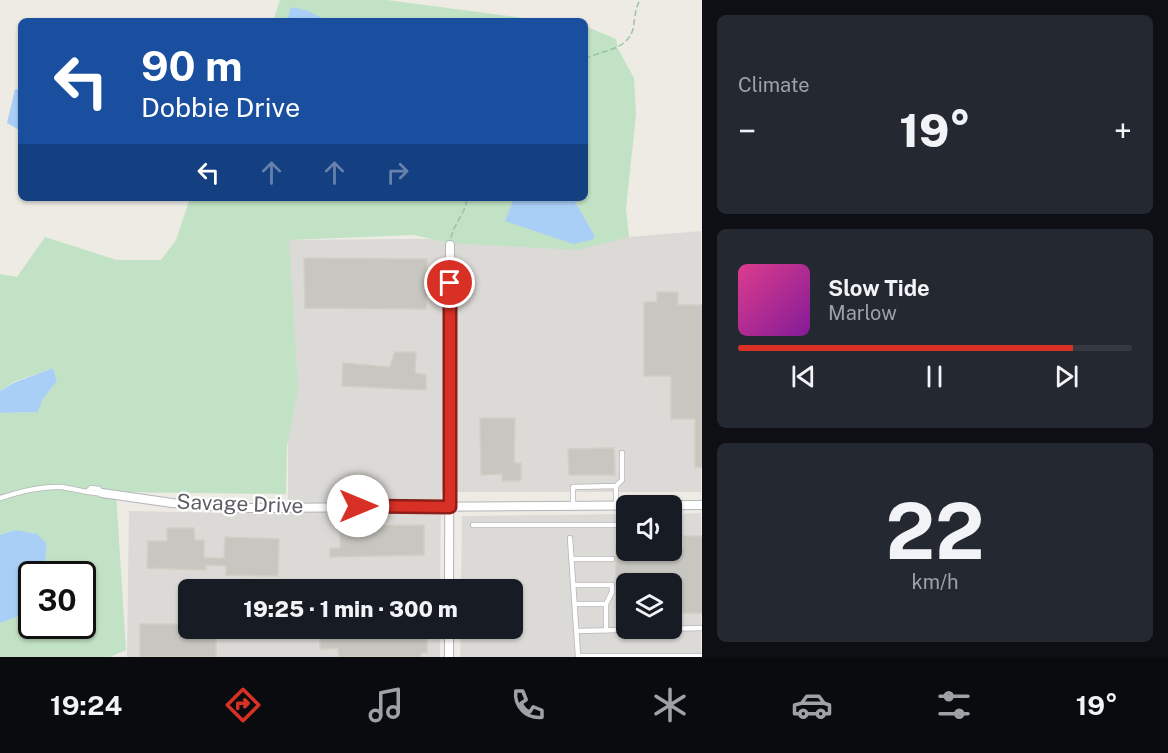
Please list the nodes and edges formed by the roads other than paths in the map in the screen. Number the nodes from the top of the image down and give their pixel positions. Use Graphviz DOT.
graph roads {
  1 [pos="450,245"];
  2 [pos="622,453"];
  3 [pos="616,486"];
  4 [pos="102,493"];
  5 [pos="616,495"];
  6 [pos="0,498"];
  7 [pos="573,505"];
  8 [pos="616,505"];
  9 [pos="682,505"];
  10 [pos="702,505"];
  11 [pos="450,507"];
  12 [pos="472,525"];
  13 [pos="616,525"];
  14 [pos="570,538"];
  15 [pos="572,559"];
  16 [pos="612,559"];
  17 [pos="449,579"];
  18 [pos="574,585"];
  19 [pos="575,604"];
  20 [pos="606,604"];
  21 [pos="702,628"];
  22 [pos="606,631"];
  23 [pos="577,632"];
  24 [pos="449,639"];
  25 [pos="702,656"];
  26 [pos="449,657"];
  1 -- 11 [label="street"];
  2 -- 3 [label="lane"];
  3 -- 5 [label="lane"];
  3 -- 7 [label="lane"];
  4 -- 6 [label="lane, Savage Drive"];
  4 -- 11 [label="street, Savage Drive"];
  7 -- 8 [label="street, Savage Drive"];
  7 -- 11 [label="street, Savage Drive"];
  9 -- 10 [label="street, Savage Drive"];
  11 -- 17 [label="street"];
  12 -- 13 [label="lane"];
  14 -- 15 [label="lane"];
  15 -- 16 [label="lane"];
  15 -- 18 [label="lane"];
  18 -- 19 [label="lane"];
  18 -- 20 [label="lane"];
  19 -- 20 [label="lane"];
  19 -- 23 [label="lane"];
  20 -- 22 [label="lane"];
  21 -- 22 [label="lane"];
  22 -- 23 [label="lane"];
  23 -- 25 [label="lane"];
  24 -- 26 [label="street"];
}
